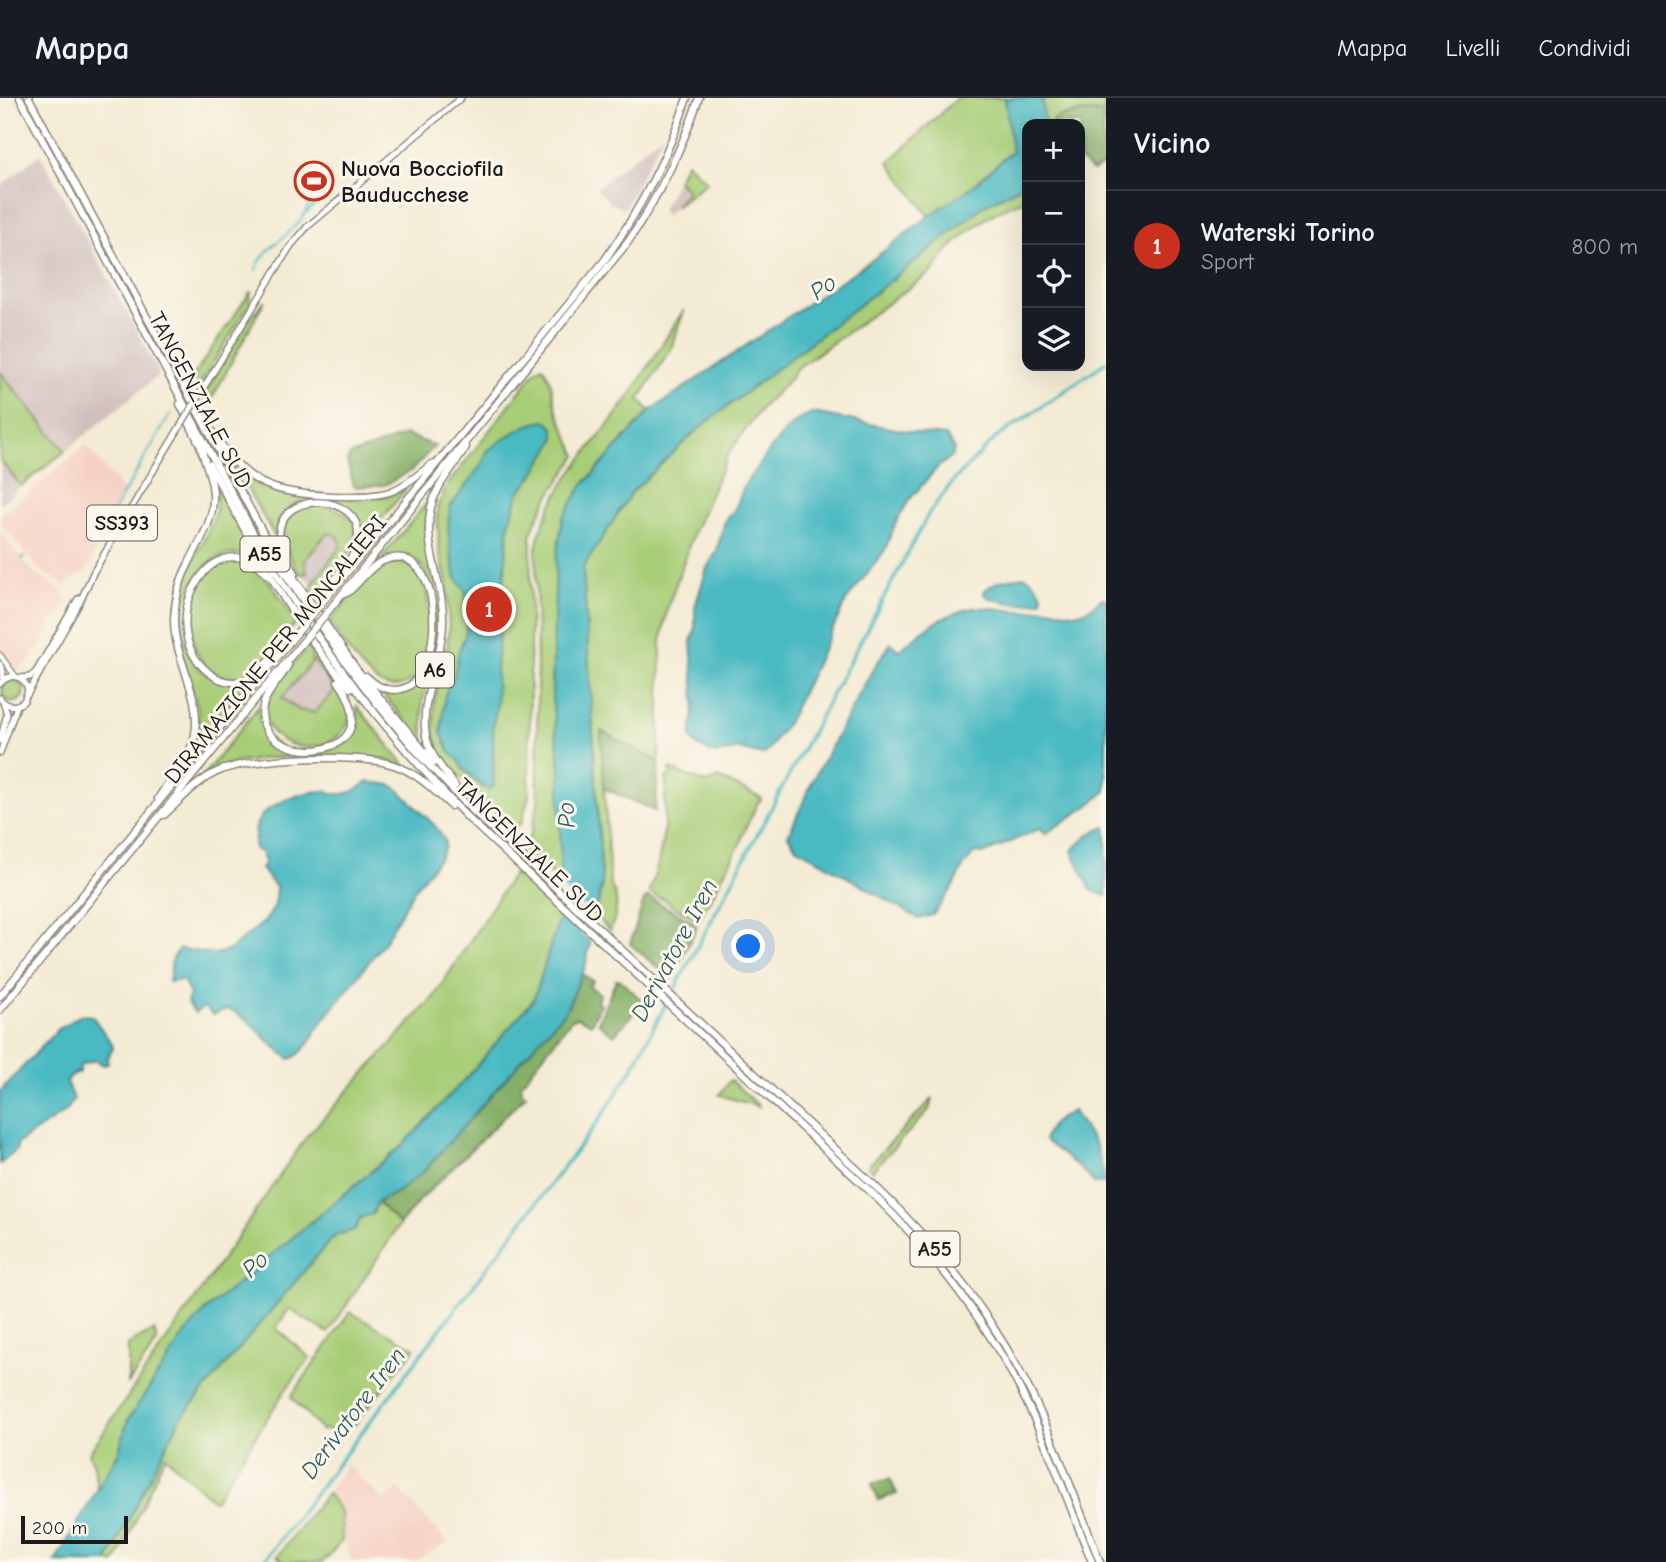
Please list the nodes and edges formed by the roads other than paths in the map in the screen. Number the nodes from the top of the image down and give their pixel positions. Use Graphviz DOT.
graph roads {
  1 [pos="20,98"];
  2 [pos="29,98"];
  3 [pos="461,98"];
  4 [pos="687,98"];
  5 [pos="699,98"];
  6 [pos="177,392"];
  7 [pos="194,406"];
  8 [pos="478,428"];
  9 [pos="201,449"];
  10 [pos="440,459"];
  11 [pos="270,548"];
  12 [pos="280,590"];
  13 [pos="302,591"];
  14 [pos="82,594"];
  15 [pos="327,596"];
  16 [pos="337,601"];
  17 [pos="293,654"];
  18 [pos="0,655"];
  19 [pos="279,655"];
  20 [pos="346,655"];
  21 [pos="327,661"];
  22 [pos="0,664"];
  23 [pos="18,677"];
  24 [pos="1,682"];
  25 [pos="27,695"];
  26 [pos="2,700"];
  27 [pos="17,706"];
  28 [pos="369,707"];
  29 [pos="0,741"];
  30 [pos="0,754"];
  31 [pos="455,786"];
  32 [pos="153,811"];
  33 [pos="483,821"];
  34 [pos="152,825"];
  35 [pos="478,828"];
  36 [pos="0,996"];
  37 [pos="0,1010"];
  38 [pos="1092,1562"];
  39 [pos="1100,1562"];
  1 -- 6 [label="highway, TANGENZIALE SUD / A55"];
  2 -- 7 [label="highway, TANGENZIALE SUD / A55"];
  3 -- 14 [label="main road, SS393, bridge"];
  4 -- 10 [label="highway, DIRAMAZIONE PER MONCALIERI"];
  5 -- 8 [label="highway, DIRAMAZIONE PER MONCALIERI"];
  6 -- 9 [label="highway"];
  6 -- 28 [label="highway, TANGENZIALE SUD / A55"];
  7 -- 10 [label="highway"];
  7 -- 11 [label="highway, TANGENZIALE SUD / A55"];
  8 -- 16 [label="highway, DIRAMAZIONE PER MONCALIERI"];
  8 -- 31 [label="highway, A6"];
  9 -- 12 [label="highway"];
  9 -- 32 [label="highway"];
  10 -- 15 [label="highway, DIRAMAZIONE PER MONCALIERI"];
  11 -- 13 [label="highway, A55"];
  11 -- 33 [label="highway, TANGENZIALE SUD / A55"];
  12 -- 19 [label="highway"];
  12 -- 21 [label="highway"];
  13 -- 15 [label="highway"];
  13 -- 20 [label="highway, A55"];
  14 -- 23 [label="main road, SS393"];
  14 -- 25 [label="main road, SS393"];
  15 -- 19 [label="highway, DIRAMAZIONE PER MONCALIERI, bridge"];
  16 -- 17 [label="highway, DIRAMAZIONE PER MONCALIERI, bridge"];
  16 -- 20 [label="highway"];
  17 -- 21 [label="highway"];
  17 -- 34 [label="highway, DIRAMAZIONE PER MONCALIERI"];
  18 -- 23 [label="street"];
  19 -- 32 [label="highway, DIRAMAZIONE PER MONCALIERI"];
  20 -- 31 [label="highway"];
  21 -- 28 [label="highway"];
  22 -- 24 [label="street"];
  23 -- 24 [label="main road, SS393"];
  23 -- 25 [label="main road"];
  25 -- 27 [label="main road, SS393"];
  26 -- 27 [label="main road"];
  26 -- 29 [label="main road"];
  27 -- 30 [label="main road, SS393"];
  28 -- 35 [label="highway, TANGENZIALE SUD / A55"];
  31 -- 33 [label="highway, A6"];
  32 -- 36 [label="highway, DIRAMAZIONE PER MONCALIERI"];
  33 -- 39 [label="highway, TANGENZIALE SUD / A55"];
  34 -- 35 [label="highway"];
  34 -- 37 [label="highway, DIRAMAZIONE PER MONCALIERI"];
  35 -- 38 [label="highway, TANGENZIALE SUD / A55"];
}
